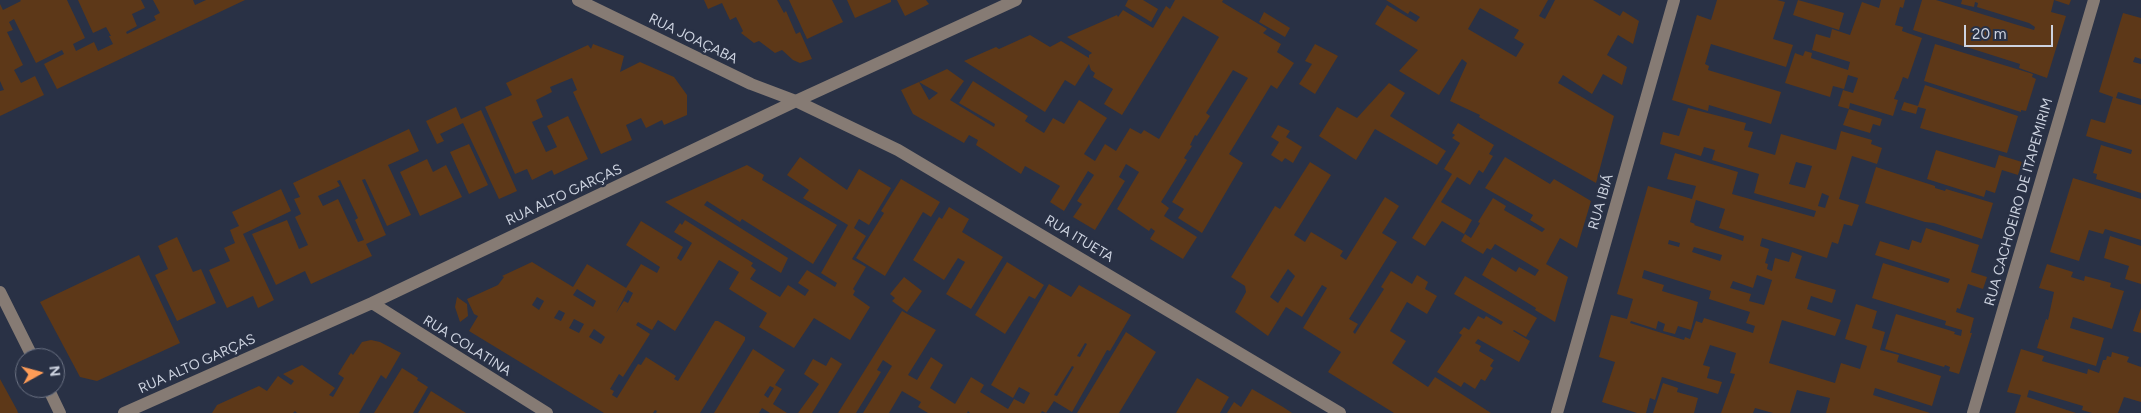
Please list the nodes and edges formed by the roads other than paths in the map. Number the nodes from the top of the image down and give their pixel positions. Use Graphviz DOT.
graph roads {
  1 [pos="578,0"];
  2 [pos="1016,0"];
  3 [pos="1674,0"];
  4 [pos="2094,0"];
  5 [pos="796,101"];
  6 [pos="0,292"];
  7 [pos="372,303"];
  8 [pos="28,348"];
  9 [pos="53,398"];
  10 [pos="60,413"];
  11 [pos="124,413"];
  12 [pos="547,413"];
  13 [pos="1340,413"];
  14 [pos="1557,413"];
  15 [pos="1973,413"];
  1 -- 5 [label="street, RUA JOAÇABA"];
  2 -- 5 [label="street, RUA ALTO GARÇAS"];
  3 -- 14 [label="street, RUA IBIÁ"];
  4 -- 15 [label="street, RUA CACHOEIRO DE ITAPEMIRIM"];
  5 -- 7 [label="street, RUA ALTO GARÇAS"];
  5 -- 13 [label="street, RUA ITUETA"];
  6 -- 8 [label="street"];
  7 -- 11 [label="street, RUA ALTO GARÇAS"];
  7 -- 12 [label="street, RUA COLATINA"];
  9 -- 10 [label="street"];
}
